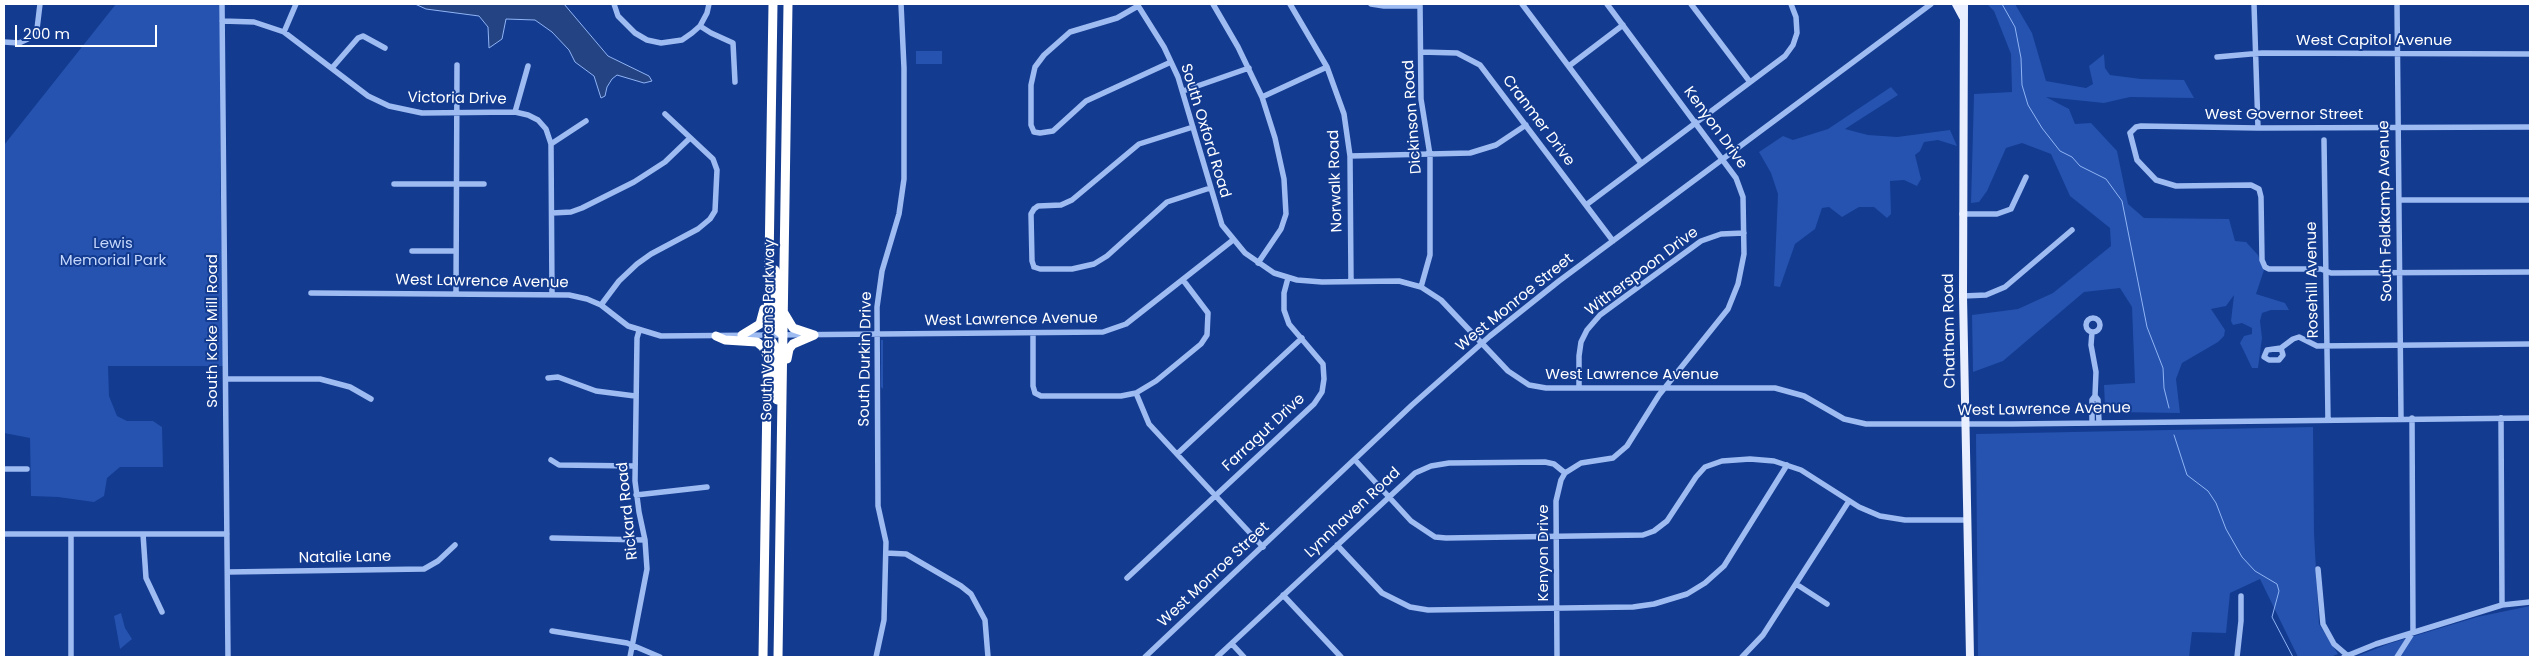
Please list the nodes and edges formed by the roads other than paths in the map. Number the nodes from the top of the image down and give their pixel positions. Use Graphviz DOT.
graph roads {
  1 [pos="40,4"];
  2 [pos="222,4"];
  3 [pos="296,4"];
  4 [pos="614,4"];
  5 [pos="709,4"];
  6 [pos="773,4"];
  7 [pos="788,4"];
  8 [pos="901,4"];
  9 [pos="1213,4"];
  10 [pos="1290,4"];
  11 [pos="1371,4"];
  12 [pos="1522,4"];
  13 [pos="1607,4"];
  14 [pos="1691,4"];
  15 [pos="1791,4"];
  16 [pos="1931,4"];
  17 [pos="1956,4"];
  18 [pos="1964,4"];
  19 [pos="2254,4"];
  20 [pos="2397,4"];
  21 [pos="1137,5"];
  22 [pos="1420,5"];
  23 [pos="222,21"];
  24 [pos="1964,24"];
  25 [pos="1623,25"];
  26 [pos="700,26"];
  27 [pos="284,32"];
  28 [pos="4,42"];
  29 [pos="385,48"];
  30 [pos="1421,52"];
  31 [pos="2397,52"];
  32 [pos="2256,53"];
  33 [pos="2530,54"];
  34 [pos="2217,57"];
  35 [pos="1171,62"];
  36 [pos="457,65"];
  37 [pos="528,66"];
  38 [pos="1569,66"];
  39 [pos="1326,67"];
  40 [pos="332,68"];
  41 [pos="1249,68"];
  42 [pos="735,82"];
  43 [pos="1750,82"];
  44 [pos="1183,91"];
  45 [pos="1262,97"];
  46 [pos="514,112"];
  47 [pos="456,113"];
  48 [pos="665,114"];
  49 [pos="586,121"];
  50 [pos="1696,123"];
  51 [pos="1526,125"];
  52 [pos="2530,127"];
  53 [pos="1193,128"];
  54 [pos="2258,128"];
  55 [pos="2398,128"];
  56 [pos="690,138"];
  57 [pos="2324,140"];
  58 [pos="551,144"];
  59 [pos="1430,155"];
  60 [pos="1350,156"];
  61 [pos="1724,160"];
  62 [pos="1642,164"];
  63 [pos="2026,178"];
  64 [pos="394,184"];
  65 [pos="456,184"];
  66 [pos="484,184"];
  67 [pos="1210,188"];
  68 [pos="2399,200"];
  69 [pos="2530,200"];
  70 [pos="770,205"];
  71 [pos="1586,205"];
  72 [pos="552,213"];
  73 [pos="1962,214"];
  74 [pos="2072,230"];
  75 [pos="1744,234"];
  76 [pos="1233,240"];
  77 [pos="1613,242"];
  78 [pos="412,251"];
  79 [pos="456,251"];
  80 [pos="769,252"];
  81 [pos="1258,263"];
  82 [pos="2326,272"];
  83 [pos="2530,272"];
  84 [pos="2400,273"];
  85 [pos="1288,278"];
  86 [pos="1183,280"];
  87 [pos="1351,281"];
  88 [pos="1421,287"];
  89 [pos="311,293"];
  90 [pos="456,294"];
  91 [pos="552,295"];
  92 [pos="1963,296"];
  93 [pos="601,305"];
  94 [pos="784,312"];
  95 [pos="639,331"];
  96 [pos="1033,332"];
  97 [pos="2092,332"];
  98 [pos="877,334"];
  99 [pos="742,335"];
  100 [pos="768,335"];
  101 [pos="783,335"];
  102 [pos="814,335"];
  103 [pos="716,336"];
  104 [pos="1302,338"];
  105 [pos="1482,344"];
  106 [pos="2530,344"];
  107 [pos="2400,345"];
  108 [pos="2327,346"];
  109 [pos="2281,348"];
  110 [pos="768,359"];
  111 [pos="548,378"];
  112 [pos="226,379"];
  113 [pos="1579,388"];
  114 [pos="1665,388"];
  115 [pos="1136,393"];
  116 [pos="635,396"];
  117 [pos="371,399"];
  118 [pos="2401,418"];
  119 [pos="2412,418"];
  120 [pos="2501,418"];
  121 [pos="2530,418"];
  122 [pos="2328,419"];
  123 [pos="2095,422"];
  124 [pos="1966,424"];
  125 [pos="782,426"];
  126 [pos="1177,454"];
  127 [pos="550,460"];
  128 [pos="1355,460"];
  129 [pos="1787,465"];
  130 [pos="634,466"];
  131 [pos="4,469"];
  132 [pos="27,469"];
  133 [pos="781,471"];
  134 [pos="1565,473"];
  135 [pos="707,487"];
  136 [pos="636,495"];
  137 [pos="1216,496"];
  138 [pos="1388,497"];
  139 [pos="1850,501"];
  140 [pos="1968,520"];
  141 [pos="4,534"];
  142 [pos="71,534"];
  143 [pos="143,534"];
  144 [pos="227,534"];
  145 [pos="1556,537"];
  146 [pos="552,538"];
  147 [pos="646,540"];
  148 [pos="455,545"];
  149 [pos="1337,545"];
  150 [pos="1263,547"];
  151 [pos="886,553"];
  152 [pos="2318,569"];
  153 [pos="228,572"];
  154 [pos="1127,578"];
  155 [pos="1796,584"];
  156 [pos="1283,596"];
  157 [pos="2241,596"];
  158 [pos="2530,602"];
  159 [pos="1827,604"];
  160 [pos="2502,605"];
  161 [pos="1557,608"];
  162 [pos="162,612"];
  163 [pos="552,631"];
  164 [pos="2413,632"];
  165 [pos="1232,644"];
  166 [pos="632,645"];
  167 [pos="2346,656"];
  168 [pos="71,657"];
  169 [pos="228,657"];
  170 [pos="630,657"];
  171 [pos="660,657"];
  172 [pos="763,657"];
  173 [pos="778,657"];
  174 [pos="876,657"];
  175 [pos="988,657"];
  176 [pos="1145,657"];
  177 [pos="1217,657"];
  178 [pos="1244,657"];
  179 [pos="1341,657"];
  180 [pos="1557,657"];
  181 [pos="1742,657"];
  182 [pos="1970,657"];
  183 [pos="2237,657"];
  184 [pos="2398,657"];
  1 -- 28 [label="street"];
  2 -- 23 [label="street, South Koke Mill Road"];
  3 -- 27 [label="street"];
  4 -- 26 [label="street"];
  5 -- 26 [label="street"];
  6 -- 70 [label="highway, South Veterans Parkway"];
  7 -- 94 [label="highway, South Veterans Parkway"];
  8 -- 98 [label="street, South Durkin Drive"];
  9 -- 41 [label="street"];
  10 -- 39 [label="street, Norwalk Road"];
  11 -- 22 [label="street"];
  12 -- 38 [label="street"];
  13 -- 25 [label="street, Kenyon Drive"];
  14 -- 43 [label="street"];
  15 -- 43 [label="street"];
  16 -- 61 [label="street, West Monroe Street"];
  17 -- 24 [label="main road"];
  18 -- 24 [label="main road, Chatham Road"];
  19 -- 32 [label="street"];
  20 -- 31 [label="street, South Feldkamp Avenue"];
  21 -- 35 [label="street, South Oxford Road"];
  21 -- 35 [label="street"];
  22 -- 30 [label="street, Dickinson Road"];
  23 -- 27 [label="street, Victoria Drive"];
  23 -- 112 [label="street, South Koke Mill Road"];
  24 -- 73 [label="main road, Chatham Road"];
  25 -- 38 [label="street"];
  25 -- 50 [label="street, Kenyon Drive"];
  26 -- 42 [label="street"];
  27 -- 40 [label="street, Victoria Drive"];
  29 -- 40 [label="street"];
  30 -- 51 [label="street, Cranmer Drive"];
  30 -- 59 [label="street, Dickinson Road"];
  31 -- 32 [label="street, West Capitol Avenue"];
  31 -- 33 [label="street, West Capitol Avenue"];
  31 -- 55 [label="street, South Feldkamp Avenue"];
  32 -- 34 [label="street, West Capitol Avenue"];
  32 -- 54 [label="street"];
  35 -- 44 [label="street, South Oxford Road"];
  36 -- 47 [label="street"];
  37 -- 46 [label="street"];
  38 -- 62 [label="street"];
  39 -- 45 [label="street"];
  39 -- 60 [label="street, Norwalk Road"];
  40 -- 47 [label="street, Victoria Drive"];
  41 -- 44 [label="street"];
  41 -- 45 [label="street"];
  43 -- 50 [label="street"];
  44 -- 53 [label="street, South Oxford Road"];
  45 -- 81 [label="street"];
  46 -- 47 [label="street, Victoria Drive"];
  46 -- 58 [label="street, Victoria Drive"];
  47 -- 65 [label="street"];
  48 -- 56 [label="street"];
  49 -- 58 [label="street"];
  50 -- 61 [label="street, Kenyon Drive"];
  50 -- 62 [label="street"];
  51 -- 59 [label="street"];
  51 -- 71 [label="street, Cranmer Drive"];
  52 -- 55 [label="street, West Governor Street"];
  53 -- 67 [label="street, South Oxford Road"];
  53 -- 67 [label="street"];
  54 -- 55 [label="street, West Governor Street"];
  54 -- 82 [label="street, West Governor Street"];
  55 -- 68 [label="street, South Feldkamp Avenue"];
  56 -- 72 [label="street"];
  56 -- 93 [label="street"];
  57 -- 82 [label="street, Rosehill Avenue"];
  58 -- 72 [label="street, Victoria Drive"];
  59 -- 60 [label="street"];
  59 -- 88 [label="street, Dickinson Road"];
  60 -- 87 [label="street, Norwalk Road"];
  61 -- 75 [label="street, Kenyon Drive"];
  61 -- 77 [label="street, West Monroe Street"];
  62 -- 71 [label="street"];
  63 -- 73 [label="street"];
  64 -- 65 [label="street"];
  65 -- 66 [label="street"];
  65 -- 79 [label="street"];
  67 -- 76 [label="street, South Oxford Road"];
  68 -- 69 [label="street"];
  68 -- 84 [label="street, South Feldkamp Avenue"];
  70 -- 80 [label="highway, South Veterans Parkway"];
  70 -- 101 [label="highway"];
  71 -- 77 [label="street, Cranmer Drive"];
  72 -- 91 [label="street, Victoria Drive"];
  73 -- 92 [label="main road, Chatham Road"];
  74 -- 92 [label="street"];
  75 -- 113 [label="street, Witherspoon Drive"];
  75 -- 114 [label="street, Kenyon Drive"];
  76 -- 81 [label="street, West Lawrence Avenue"];
  76 -- 86 [label="street, West Lawrence Avenue"];
  77 -- 105 [label="street, West Monroe Street"];
  78 -- 79 [label="street"];
  79 -- 90 [label="street"];
  80 -- 99 [label="highway"];
  80 -- 100 [label="highway, South Veterans Parkway"];
  81 -- 85 [label="street, West Lawrence Avenue"];
  82 -- 84 [label="street"];
  82 -- 108 [label="street, Rosehill Avenue"];
  83 -- 84 [label="street"];
  84 -- 107 [label="street, South Feldkamp Avenue"];
  85 -- 87 [label="street, West Lawrence Avenue"];
  85 -- 104 [label="street, Farragut Drive"];
  86 -- 96 [label="street, West Lawrence Avenue"];
  86 -- 115 [label="street"];
  87 -- 88 [label="street, West Lawrence Avenue"];
  88 -- 105 [label="street, West Lawrence Avenue"];
  89 -- 90 [label="street, West Lawrence Avenue"];
  90 -- 91 [label="street, West Lawrence Avenue"];
  91 -- 93 [label="street, West Lawrence Avenue"];
  92 -- 124 [label="main road, Chatham Road"];
  93 -- 95 [label="street, West Lawrence Avenue"];
  94 -- 101 [label="highway, South Veterans Parkway"];
  94 -- 102 [label="highway"];
  95 -- 103 [label="street, West Lawrence Avenue"];
  95 -- 116 [label="street, Rickard Road"];
  96 -- 98 [label="street, West Lawrence Avenue"];
  96 -- 115 [label="street"];
  97 -- 123 [label="street"];
  98 -- 102 [label="street, West Lawrence Avenue"];
  98 -- 151 [label="street, South Durkin Drive"];
  99 -- 100 [label="street, West Lawrence Avenue"];
  99 -- 103 [label="street, West Lawrence Avenue"];
  100 -- 101 [label="street, West Lawrence Avenue"];
  100 -- 110 [label="highway, South Veterans Parkway"];
  100 -- 133 [label="highway"];
  101 -- 102 [label="street, West Lawrence Avenue"];
  101 -- 125 [label="highway, South Veterans Parkway"];
  102 -- 125 [label="highway"];
  103 -- 110 [label="highway"];
  104 -- 126 [label="street"];
  104 -- 137 [label="street, Farragut Drive"];
  105 -- 113 [label="street, West Lawrence Avenue"];
  105 -- 128 [label="street, West Monroe Street"];
  106 -- 107 [label="street"];
  107 -- 108 [label="street"];
  107 -- 118 [label="street, South Feldkamp Avenue"];
  108 -- 109 [label="street"];
  108 -- 122 [label="street, Rosehill Avenue"];
  110 -- 172 [label="highway, South Veterans Parkway"];
  111 -- 116 [label="street"];
  112 -- 117 [label="street"];
  112 -- 144 [label="street, South Koke Mill Road"];
  113 -- 114 [label="street, West Lawrence Avenue"];
  114 -- 124 [label="street, West Lawrence Avenue"];
  114 -- 134 [label="street, Kenyon Drive"];
  115 -- 126 [label="street"];
  116 -- 130 [label="street, Rickard Road"];
  118 -- 119 [label="street, West Lawrence Avenue"];
  118 -- 122 [label="street, West Lawrence Avenue"];
  119 -- 120 [label="street, West Lawrence Avenue"];
  119 -- 164 [label="street"];
  120 -- 121 [label="street, West Lawrence Avenue"];
  120 -- 160 [label="street"];
  122 -- 123 [label="street, West Lawrence Avenue"];
  123 -- 124 [label="street, West Lawrence Avenue"];
  124 -- 140 [label="main road, Chatham Road"];
  125 -- 133 [label="highway, South Veterans Parkway"];
  126 -- 137 [label="street"];
  127 -- 130 [label="street"];
  128 -- 138 [label="street"];
  128 -- 150 [label="street, West Monroe Street"];
  129 -- 139 [label="street"];
  129 -- 145 [label="street"];
  129 -- 161 [label="street"];
  130 -- 136 [label="street, Rickard Road"];
  131 -- 132 [label="street"];
  133 -- 173 [label="highway, South Veterans Parkway"];
  134 -- 138 [label="street, Lynnhaven Road"];
  134 -- 145 [label="street, Kenyon Drive"];
  135 -- 136 [label="street"];
  136 -- 147 [label="street, Rickard Road"];
  137 -- 150 [label="street"];
  137 -- 154 [label="street, Farragut Drive"];
  138 -- 145 [label="street"];
  138 -- 149 [label="street, Lynnhaven Road"];
  139 -- 140 [label="street"];
  139 -- 155 [label="street"];
  140 -- 182 [label="main road, Chatham Road"];
  141 -- 142 [label="street"];
  142 -- 143 [label="street"];
  142 -- 168 [label="street"];
  143 -- 144 [label="street"];
  143 -- 162 [label="street"];
  144 -- 153 [label="street, South Koke Mill Road"];
  145 -- 161 [label="street, Kenyon Drive"];
  146 -- 147 [label="street"];
  147 -- 166 [label="street, Rickard Road"];
  148 -- 153 [label="street, Natalie Lane"];
  149 -- 156 [label="street, Lynnhaven Road"];
  149 -- 161 [label="street"];
  150 -- 176 [label="street, West Monroe Street"];
  151 -- 174 [label="street, South Durkin Drive"];
  151 -- 175 [label="street"];
  152 -- 167 [label="street"];
  153 -- 169 [label="street, South Koke Mill Road"];
  155 -- 159 [label="street"];
  155 -- 181 [label="street"];
  156 -- 165 [label="street, Lynnhaven Road"];
  156 -- 179 [label="street"];
  157 -- 183 [label="street"];
  158 -- 160 [label="street"];
  160 -- 164 [label="street"];
  161 -- 180 [label="street, Kenyon Drive"];
  163 -- 166 [label="street"];
  164 -- 167 [label="street"];
  164 -- 184 [label="street"];
  165 -- 177 [label="street, Lynnhaven Road"];
  165 -- 178 [label="street"];
  166 -- 170 [label="street, Rickard Road"];
  166 -- 171 [label="street"];
}
